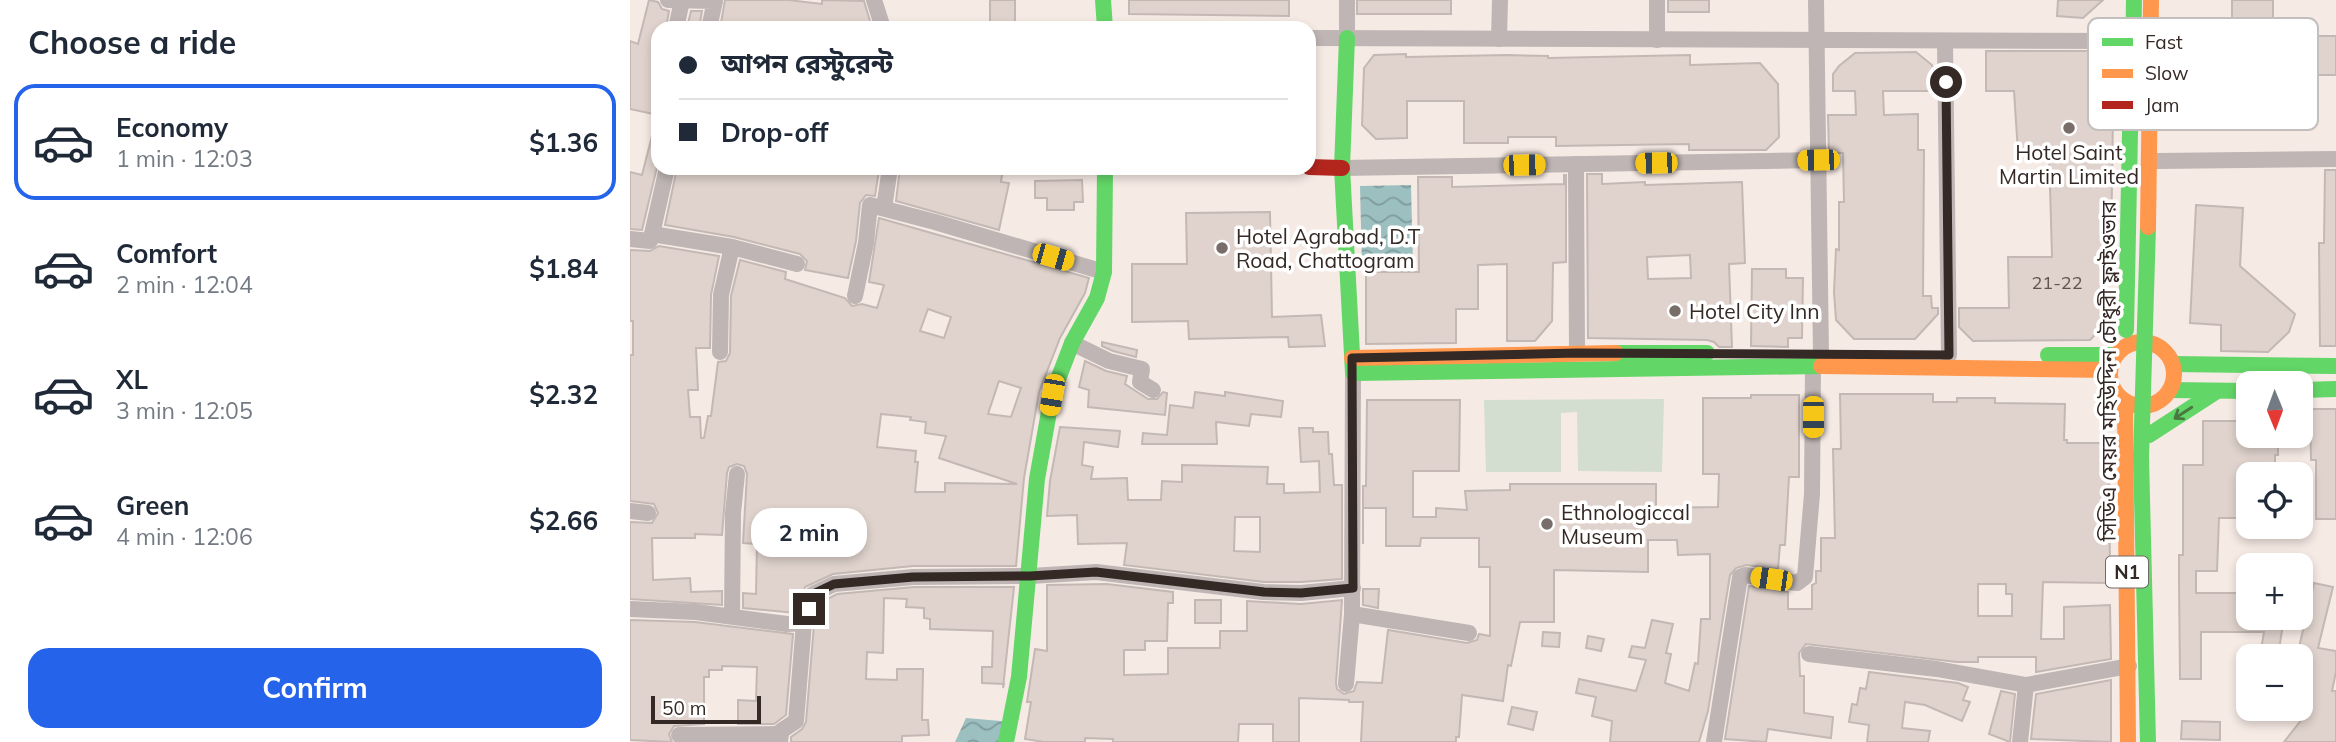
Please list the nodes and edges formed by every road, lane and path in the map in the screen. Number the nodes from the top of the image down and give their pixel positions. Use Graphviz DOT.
graph roads {
  1 [pos="874,0"];
  2 [pos="1103,0"];
  3 [pos="1347,0"];
  4 [pos="1500,0"];
  5 [pos="1657,0"];
  6 [pos="1816,0"];
  7 [pos="2134,0"];
  8 [pos="2151,0"];
  9 [pos="2159,0"];
  10 [pos="675,1"];
  11 [pos="2134,18"];
  12 [pos="2134,18"];
  13 [pos="2151,18"];
  14 [pos="2159,18"];
  15 [pos="676,21"];
  16 [pos="711,21"];
  17 [pos="881,21"];
  18 [pos="1104,21"];
  19 [pos="1316,38"];
  20 [pos="1347,38"];
  21 [pos="1499,39"];
  22 [pos="1657,40"];
  23 [pos="1817,41"];
  24 [pos="1945,41"];
  25 [pos="2088,41"];
  26 [pos="2129,130"];
  27 [pos="2131,130"];
  28 [pos="2150,130"];
  29 [pos="2157,130"];
  30 [pos="2336,159"];
  31 [pos="1818,160"];
  32 [pos="2157,161"];
  33 [pos="1576,164"];
  34 [pos="1316,167"];
  35 [pos="1342,168"];
  36 [pos="665,175"];
  37 [pos="889,175"];
  38 [pos="1105,175"];
  39 [pos="884,208"];
  40 [pos="652,234"];
  41 [pos="630,239"];
  42 [pos="732,247"];
  43 [pos="797,264"];
  44 [pos="1104,272"];
  45 [pos="855,296"];
  46 [pos="2153,343"];
  47 [pos="1072,344"];
  48 [pos="720,352"];
  49 [pos="1577,353"];
  50 [pos="1949,355"];
  51 [pos="2118,357"];
  52 [pos="1817,360"];
  53 [pos="2173,364"];
  54 [pos="1353,365"];
  55 [pos="2336,366"];
  56 [pos="2336,389"];
  57 [pos="1153,390"];
  58 [pos="2170,390"];
  59 [pos="2314,390"];
  60 [pos="2217,391"];
  61 [pos="2236,391"];
  62 [pos="2125,401"];
  63 [pos="2149,405"];
  64 [pos="2149,435"];
  65 [pos="737,474"];
  66 [pos="630,511"];
  67 [pos="648,513"];
  68 [pos="1030,576"];
  69 [pos="1353,588"];
  70 [pos="630,609"];
  71 [pos="1352,614"];
  72 [pos="732,615"];
  73 [pos="804,624"];
  74 [pos="1469,634"];
  75 [pos="1809,654"];
  76 [pos="2129,666"];
  77 [pos="1346,684"];
  78 [pos="2026,685"];
  79 [pos="678,735"];
  80 [pos="780,738"];
  81 [pos="1006,742"];
  82 [pos="1714,742"];
  83 [pos="2020,742"];
  84 [pos="2129,742"];
  85 [pos="2150,742"];
  1 -- 17 [label="street"];
  2 -- 18 [label="main road"];
  3 -- 20 [label="street"];
  4 -- 21 [label="street"];
  5 -- 22 [label="street"];
  6 -- 23 [label="street"];
  7 -- 11 [label="main road"];
  7 -- 12 [label="main road, সিডিএ মেয়র মহিউদ্দিন চৌধুরী ফ্লাইওভার, bridge"];
  8 -- 13 [label="main road, bridge"];
  9 -- 14 [label="main road"];
  10 -- 15 [label="street"];
  10 -- 16 [label="street"];
  19 -- 20 [label="street"];
  20 -- 21 [label="street"];
  20 -- 35 [label="main road"];
  21 -- 22 [label="street"];
  22 -- 23 [label="street"];
  23 -- 24 [label="street"];
  23 -- 31 [label="street"];
  24 -- 25 [label="street"];
  24 -- 50 [label="street"];
  26 -- 51 [label="main road"];
  27 -- 84 [label="main road, সিডিএ মেয়র মহিউদ্দিন চৌধুরী ফ্লাইওভার, bridge"];
  28 -- 85 [label="main road, bridge"];
  29 -- 32 [label="main road"];
  30 -- 32 [label="street"];
  31 -- 33 [label="street"];
  31 -- 52 [label="street"];
  32 -- 46 [label="main road"];
  33 -- 35 [label="street"];
  33 -- 49 [label="street"];
  34 -- 35 [label="main road"];
  35 -- 54 [label="main road"];
  36 -- 40 [label="street"];
  37 -- 39 [label="street"];
  38 -- 44 [label="main road"];
  39 -- 44 [label="street"];
  39 -- 45 [label="street"];
  40 -- 41 [label="street"];
  40 -- 42 [label="street"];
  42 -- 43 [label="street"];
  42 -- 48 [label="street"];
  44 -- 47 [label="main road"];
  46 -- 51 [label="main road"];
  46 -- 53 [label="main road"];
  47 -- 57 [label="street"];
  47 -- 68 [label="main road"];
  49 -- 52 [label="main road"];
  49 -- 54 [label="main road"];
  50 -- 51 [label="main road"];
  50 -- 52 [label="main road"];
  51 -- 52 [label="main road"];
  51 -- 62 [label="main road"];
  52 -- 54 [label="main road"];
  52 -- 82 [label="street"];
  53 -- 55 [label="main road"];
  53 -- 58 [label="main road"];
  54 -- 69 [label="street"];
  56 -- 59 [label="main road"];
  58 -- 60 [label="main road"];
  58 -- 63 [label="main road"];
  60 -- 61 [label="main road"];
  60 -- 64 [label="main road, one-way"];
  62 -- 63 [label="main road"];
  62 -- 76 [label="main road, N1"];
  63 -- 64 [label="main road, N1"];
  64 -- 85 [label="main road, N1"];
  65 -- 72 [label="street"];
  66 -- 67 [label="street"];
  68 -- 69 [label="street"];
  68 -- 73 [label="street"];
  68 -- 81 [label="main road"];
  69 -- 71 [label="street"];
  70 -- 72 [label="street"];
  71 -- 74 [label="street"];
  71 -- 77 [label="street"];
  72 -- 73 [label="street"];
  73 -- 80 [label="street"];
  75 -- 78 [label="street"];
  76 -- 78 [label="street"];
  76 -- 84 [label="main road, N1"];
  78 -- 83 [label="street"];
  79 -- 80 [label="street"];
}
